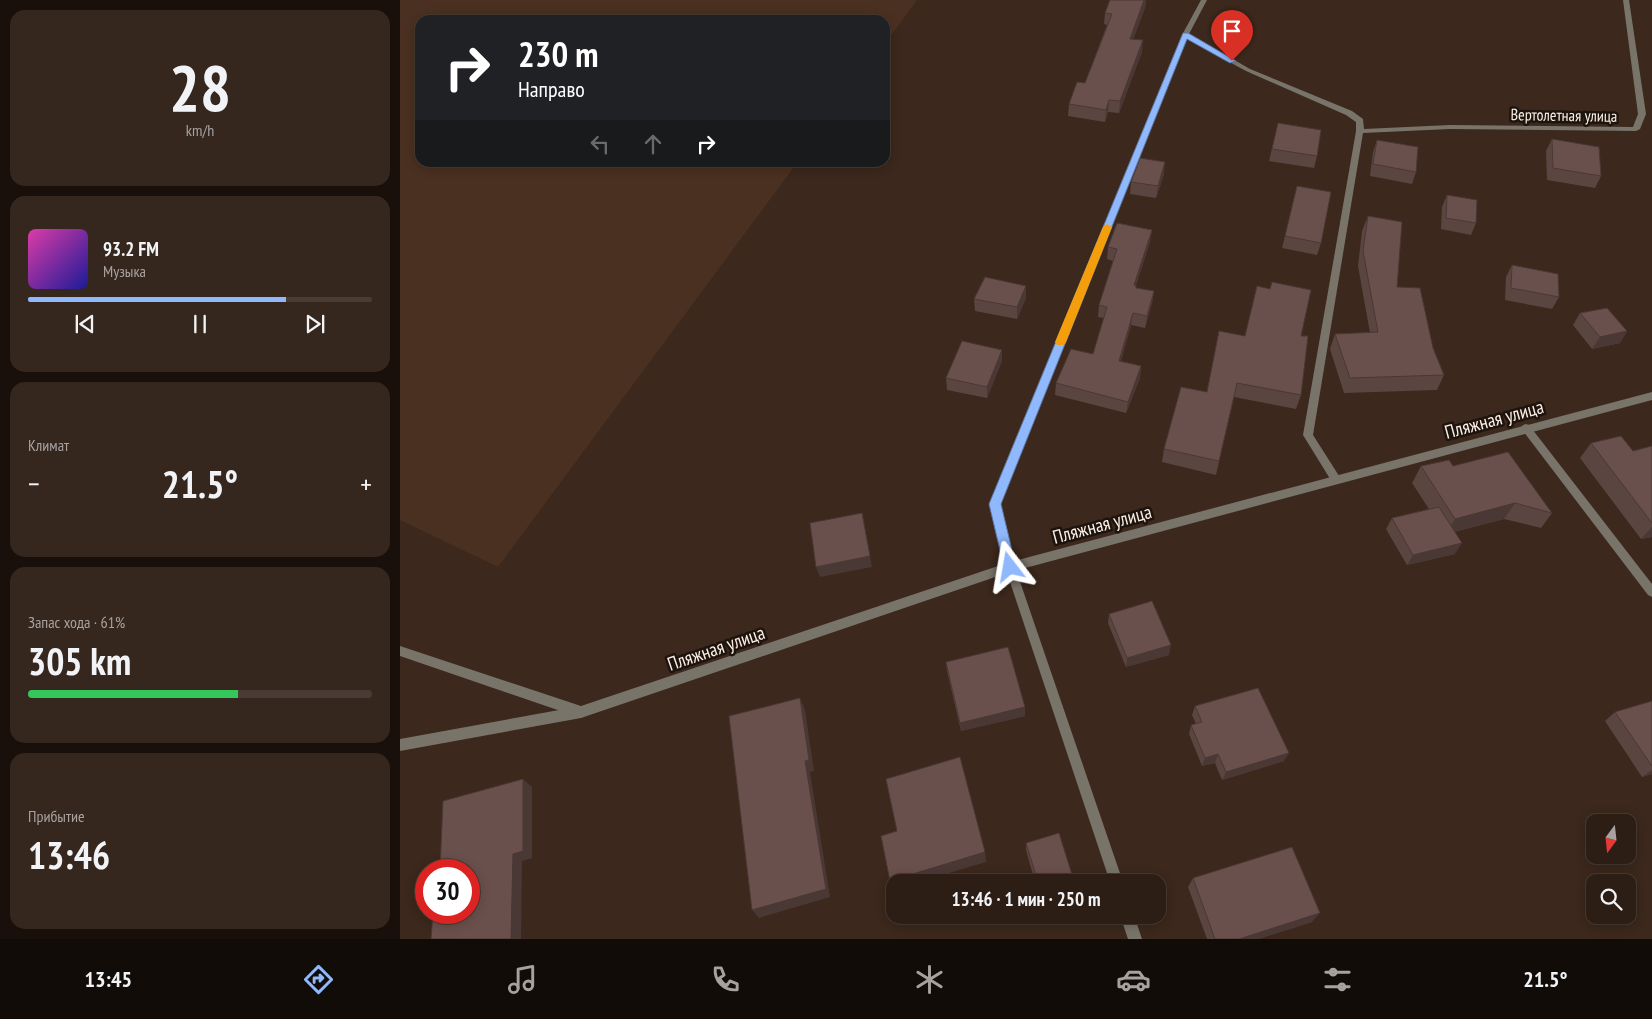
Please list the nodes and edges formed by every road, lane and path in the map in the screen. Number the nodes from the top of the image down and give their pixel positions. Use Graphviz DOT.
graph roads {
  1 [pos="1204,0"];
  2 [pos="1626,0"];
  3 [pos="1185,35"];
  4 [pos="1360,131"];
  5 [pos="1652,396"];
  6 [pos="1526,428"];
  7 [pos="1336,479"];
  8 [pos="1010,567"];
  9 [pos="1652,592"];
  10 [pos="400,651"];
  11 [pos="581,712"];
  12 [pos="400,744"];
  13 [pos="1113,874"];
  14 [pos="1130,924"];
  15 [pos="1136,939"];
  1 -- 3 [label="street"];
  2 -- 4 [label="street, Вертолетная улица"];
  3 -- 4 [label="street"];
  3 -- 8 [label="street"];
  4 -- 7 [label="street"];
  5 -- 6 [label="street, Пляжная улица"];
  6 -- 7 [label="street, Пляжная улица"];
  6 -- 9 [label="street"];
  7 -- 8 [label="street, Пляжная улица"];
  8 -- 11 [label="street, Пляжная улица"];
  8 -- 13 [label="street"];
  10 -- 11 [label="street"];
  11 -- 12 [label="street, Пляжная улица"];
  14 -- 15 [label="street"];
}
